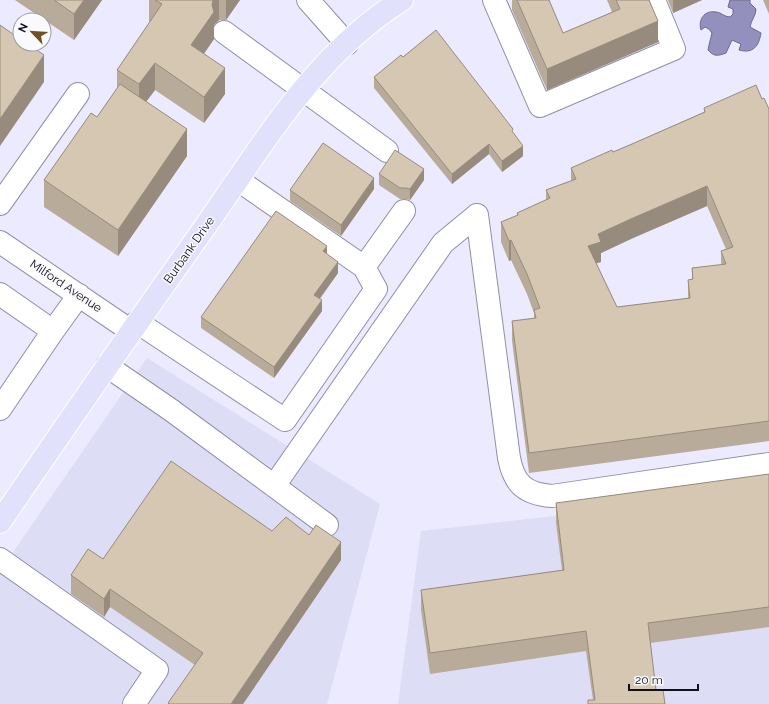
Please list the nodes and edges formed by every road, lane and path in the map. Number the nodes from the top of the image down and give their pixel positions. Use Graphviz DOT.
graph roads {
  1 [pos="308,0"];
  2 [pos="494,0"];
  3 [pos="654,0"];
  4 [pos="397,1"];
  5 [pos="224,32"];
  6 [pos="347,44"];
  7 [pos="303,89"];
  8 [pos="78,94"];
  9 [pos="387,151"];
  10 [pos="238,180"];
  11 [pos="0,204"];
  12 [pos="404,211"];
  13 [pos="0,242"];
  14 [pos="364,267"];
  15 [pos="0,294"];
  16 [pos="79,295"];
  17 [pos="134,326"];
  18 [pos="53,331"];
  19 [pos="107,366"];
  20 [pos="0,409"];
  21 [pos="769,464"];
  22 [pos="274,486"];
  23 [pos="0,522"];
  24 [pos="327,525"];
  25 [pos="0,559"];
  26 [pos="134,704"];
  1 -- 6 [label="street"];
  2 -- 3 [label="street"];
  4 -- 6 [label="main road, Burbank Drive"];
  5 -- 7 [label="street"];
  6 -- 7 [label="main road, Burbank Drive"];
  7 -- 9 [label="street"];
  7 -- 10 [label="main road, Burbank Drive"];
  8 -- 11 [label="street"];
  10 -- 14 [label="street"];
  10 -- 17 [label="main road, Burbank Drive"];
  12 -- 14 [label="street"];
  13 -- 16 [label="street, Milford Avenue"];
  14 -- 17 [label="street, Milford Avenue"];
  15 -- 18 [label="street"];
  16 -- 17 [label="street, Milford Avenue"];
  16 -- 18 [label="street"];
  17 -- 19 [label="main road, Burbank Drive"];
  18 -- 20 [label="street"];
  19 -- 22 [label="street"];
  19 -- 23 [label="main road, Burbank Drive"];
  21 -- 22 [label="street"];
  22 -- 24 [label="street"];
  25 -- 26 [label="street"];
}
